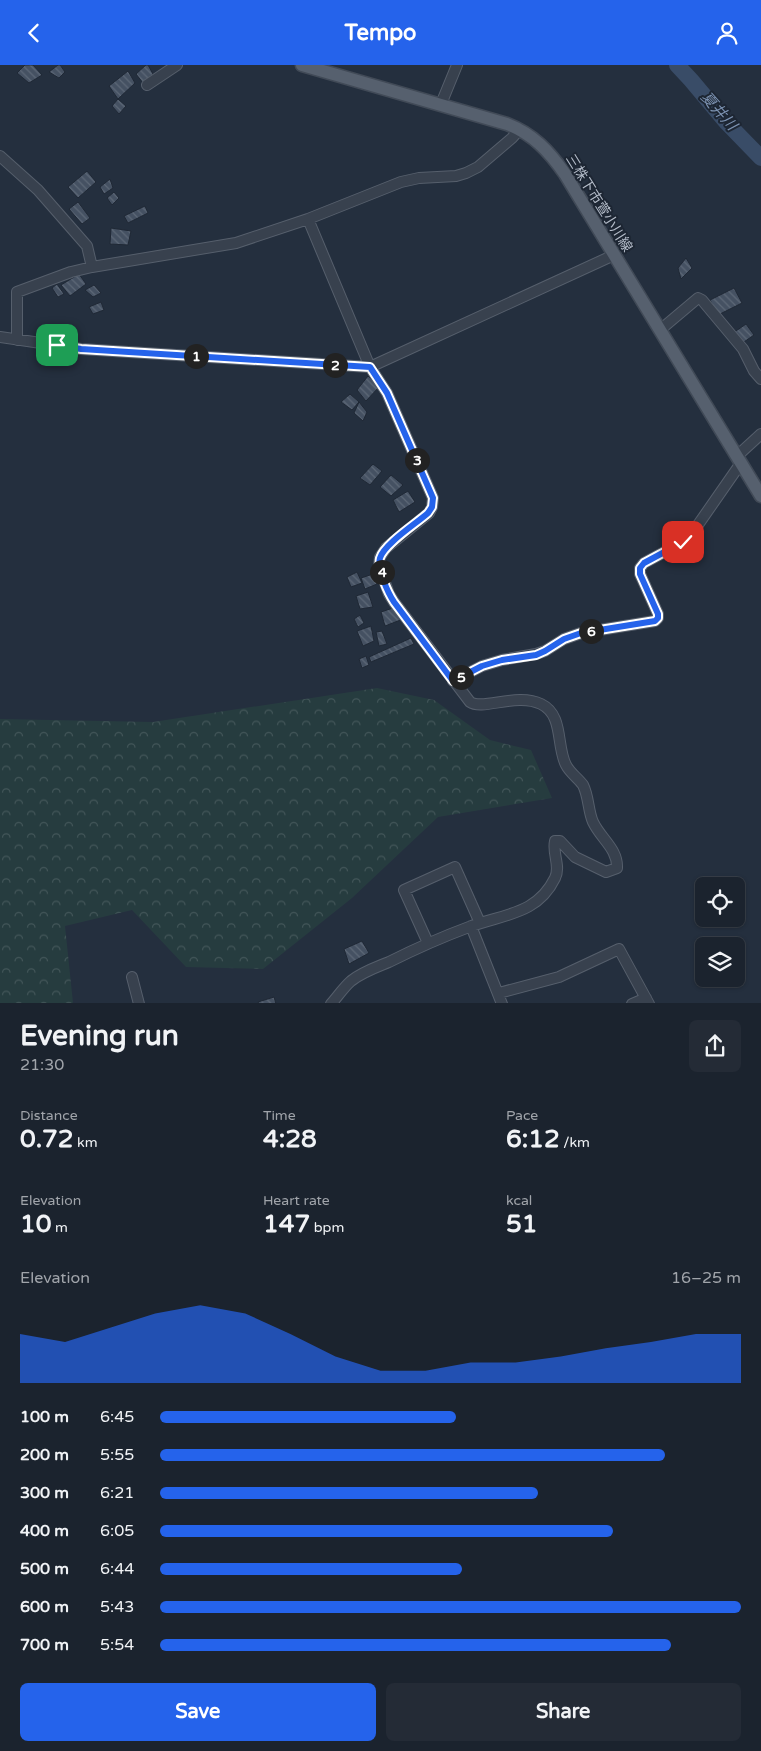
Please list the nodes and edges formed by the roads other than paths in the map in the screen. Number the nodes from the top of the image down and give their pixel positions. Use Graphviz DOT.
graph roads {
  1 [pos="177,65"];
  2 [pos="302,65"];
  3 [pos="457,65"];
  4 [pos="147,85"];
  5 [pos="441,104"];
  6 [pos="520,129"];
  7 [pos="0,156"];
  8 [pos="310,224"];
  9 [pos="614,255"];
  10 [pos="92,267"];
  11 [pos="660,330"];
  12 [pos="0,337"];
  13 [pos="17,340"];
  14 [pos="370,367"];
  15 [pos="761,379"];
  16 [pos="761,434"];
  17 [pos="739,459"];
  18 [pos="761,496"];
  19 [pos="453,681"];
  20 [pos="476,925"];
  21 [pos="428,943"];
  22 [pos="132,977"];
  23 [pos="498,993"];
  24 [pos="647,1001"];
  25 [pos="139,1003"];
  26 [pos="332,1003"];
  27 [pos="502,1003"];
  28 [pos="632,1003"];
  1 -- 4 [label="street"];
  2 -- 5 [label="main road, 三株下市萱小川線"];
  3 -- 5 [label="street"];
  5 -- 6 [label="main road, 三株下市萱小川線"];
  6 -- 8 [label="street"];
  6 -- 9 [label="main road, 三株下市萱小川線"];
  7 -- 10 [label="street"];
  8 -- 10 [label="street"];
  8 -- 14 [label="street"];
  9 -- 11 [label="main road, 三株下市萱小川線"];
  9 -- 14 [label="street"];
  10 -- 13 [label="street"];
  11 -- 15 [label="street"];
  11 -- 17 [label="main road, 三株下市萱小川線"];
  12 -- 13 [label="street"];
  13 -- 14 [label="street"];
  14 -- 19 [label="street"];
  16 -- 17 [label="street"];
  17 -- 18 [label="main road, 三株下市萱小川線"];
  17 -- 19 [label="street"];
  19 -- 20 [label="street"];
  20 -- 21 [label="street"];
  20 -- 21 [label="street"];
  20 -- 23 [label="street"];
  21 -- 26 [label="street"];
  22 -- 25 [label="street"];
  23 -- 24 [label="street"];
  23 -- 27 [label="street"];
  24 -- 28 [label="street"];
}
